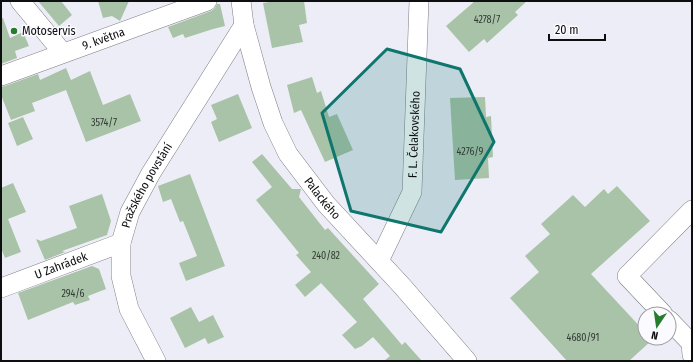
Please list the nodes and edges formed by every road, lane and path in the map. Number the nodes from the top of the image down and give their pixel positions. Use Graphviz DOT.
graph roads {
  1 [pos="20,1"];
  2 [pos="207,1"];
  3 [pos="241,1"];
  4 [pos="420,1"];
  5 [pos="244,25"];
  6 [pos="63,53"];
  7 [pos="1,76"];
  8 [pos="692,210"];
  9 [pos="121,243"];
  10 [pos="379,261"];
  11 [pos="1,288"];
  12 [pos="655,306"];
  13 [pos="677,328"];
  14 [pos="692,355"];
  15 [pos="156,361"];
  16 [pos="467,361"];
  1 -- 6 [label="street"];
  2 -- 6 [label="street, 9. května"];
  3 -- 5 [label="street, Palackého"];
  4 -- 10 [label="street, F. L. Čelakovského"];
  5 -- 9 [label="street, Pražského povstání"];
  5 -- 10 [label="street, Palackého"];
  6 -- 7 [label="street, 9. května"];
  8 -- 12 [label="street"];
  9 -- 11 [label="street, U Zahrádek"];
  9 -- 15 [label="street, Pražského povstání"];
  10 -- 16 [label="street, Palackého"];
  13 -- 14 [label="street"];
}
